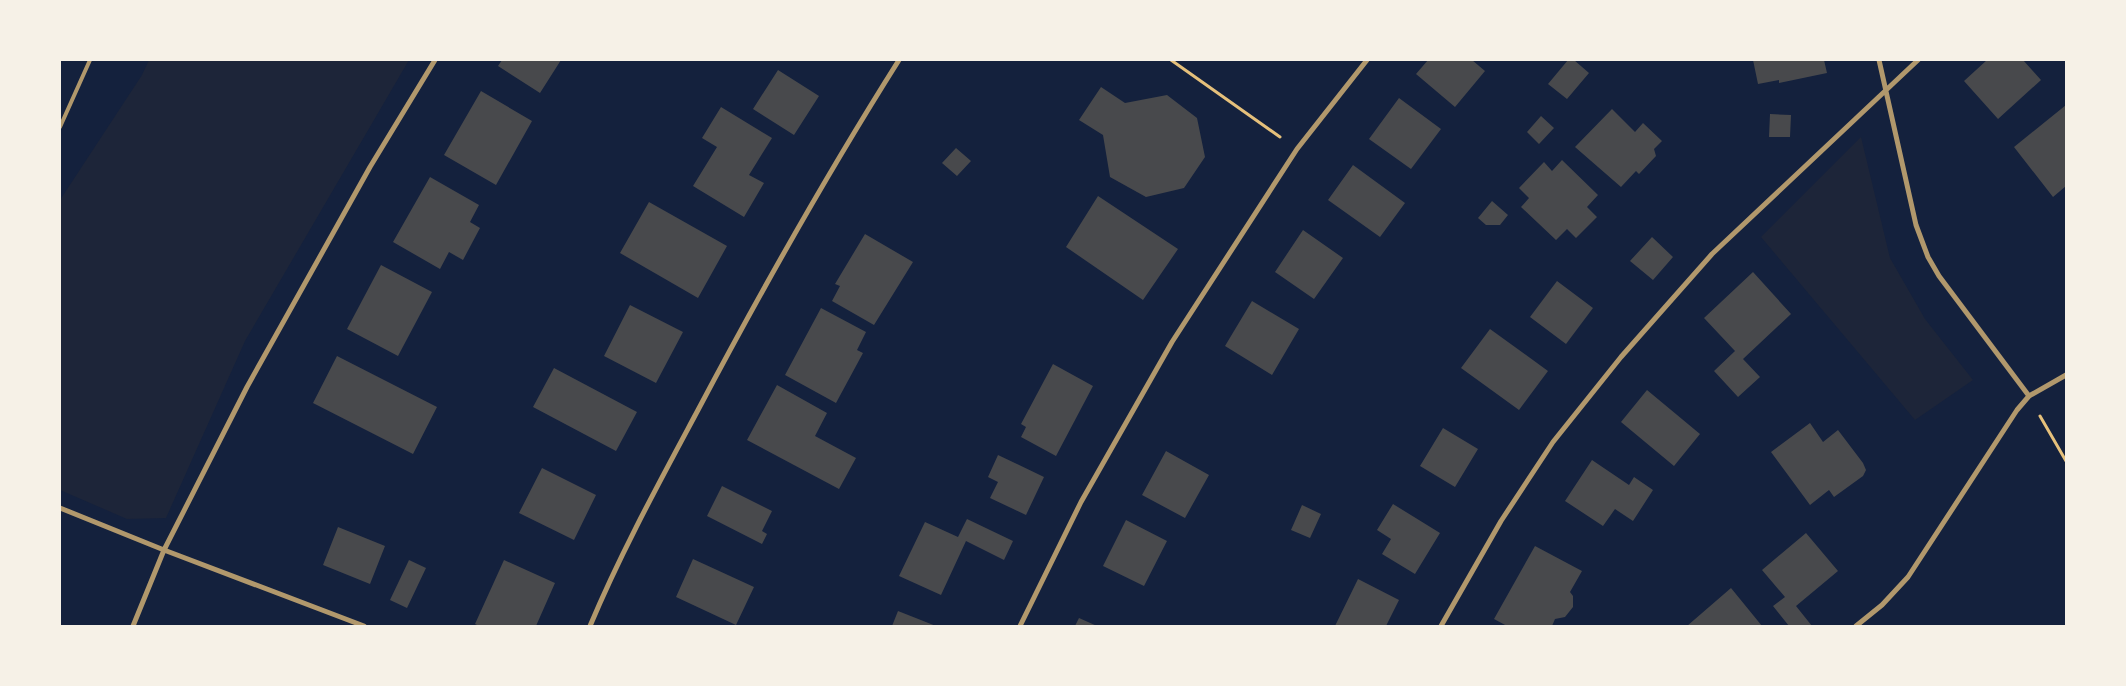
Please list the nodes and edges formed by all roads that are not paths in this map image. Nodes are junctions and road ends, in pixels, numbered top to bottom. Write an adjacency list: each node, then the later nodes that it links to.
1 (90, 60): 8 (lane)
2 (435, 60): 12 (street)
3 (899, 60): 15 (street)
4 (1367, 60): 16 (street)
5 (1879, 60): 7 (street)
6 (1918, 60): 7 (street)
7 (1884, 91): 10 (street); 17 (street)
8 (60, 127)
9 (2066, 375): 10 (street)
10 (2029, 396): 18 (street)
11 (60, 508): 12 (street)
12 (164, 550): 13 (street); 14 (street)
13 (132, 626)
14 (364, 626)
15 (590, 626)
16 (1020, 626)
17 (1441, 626)
18 (1856, 626)

